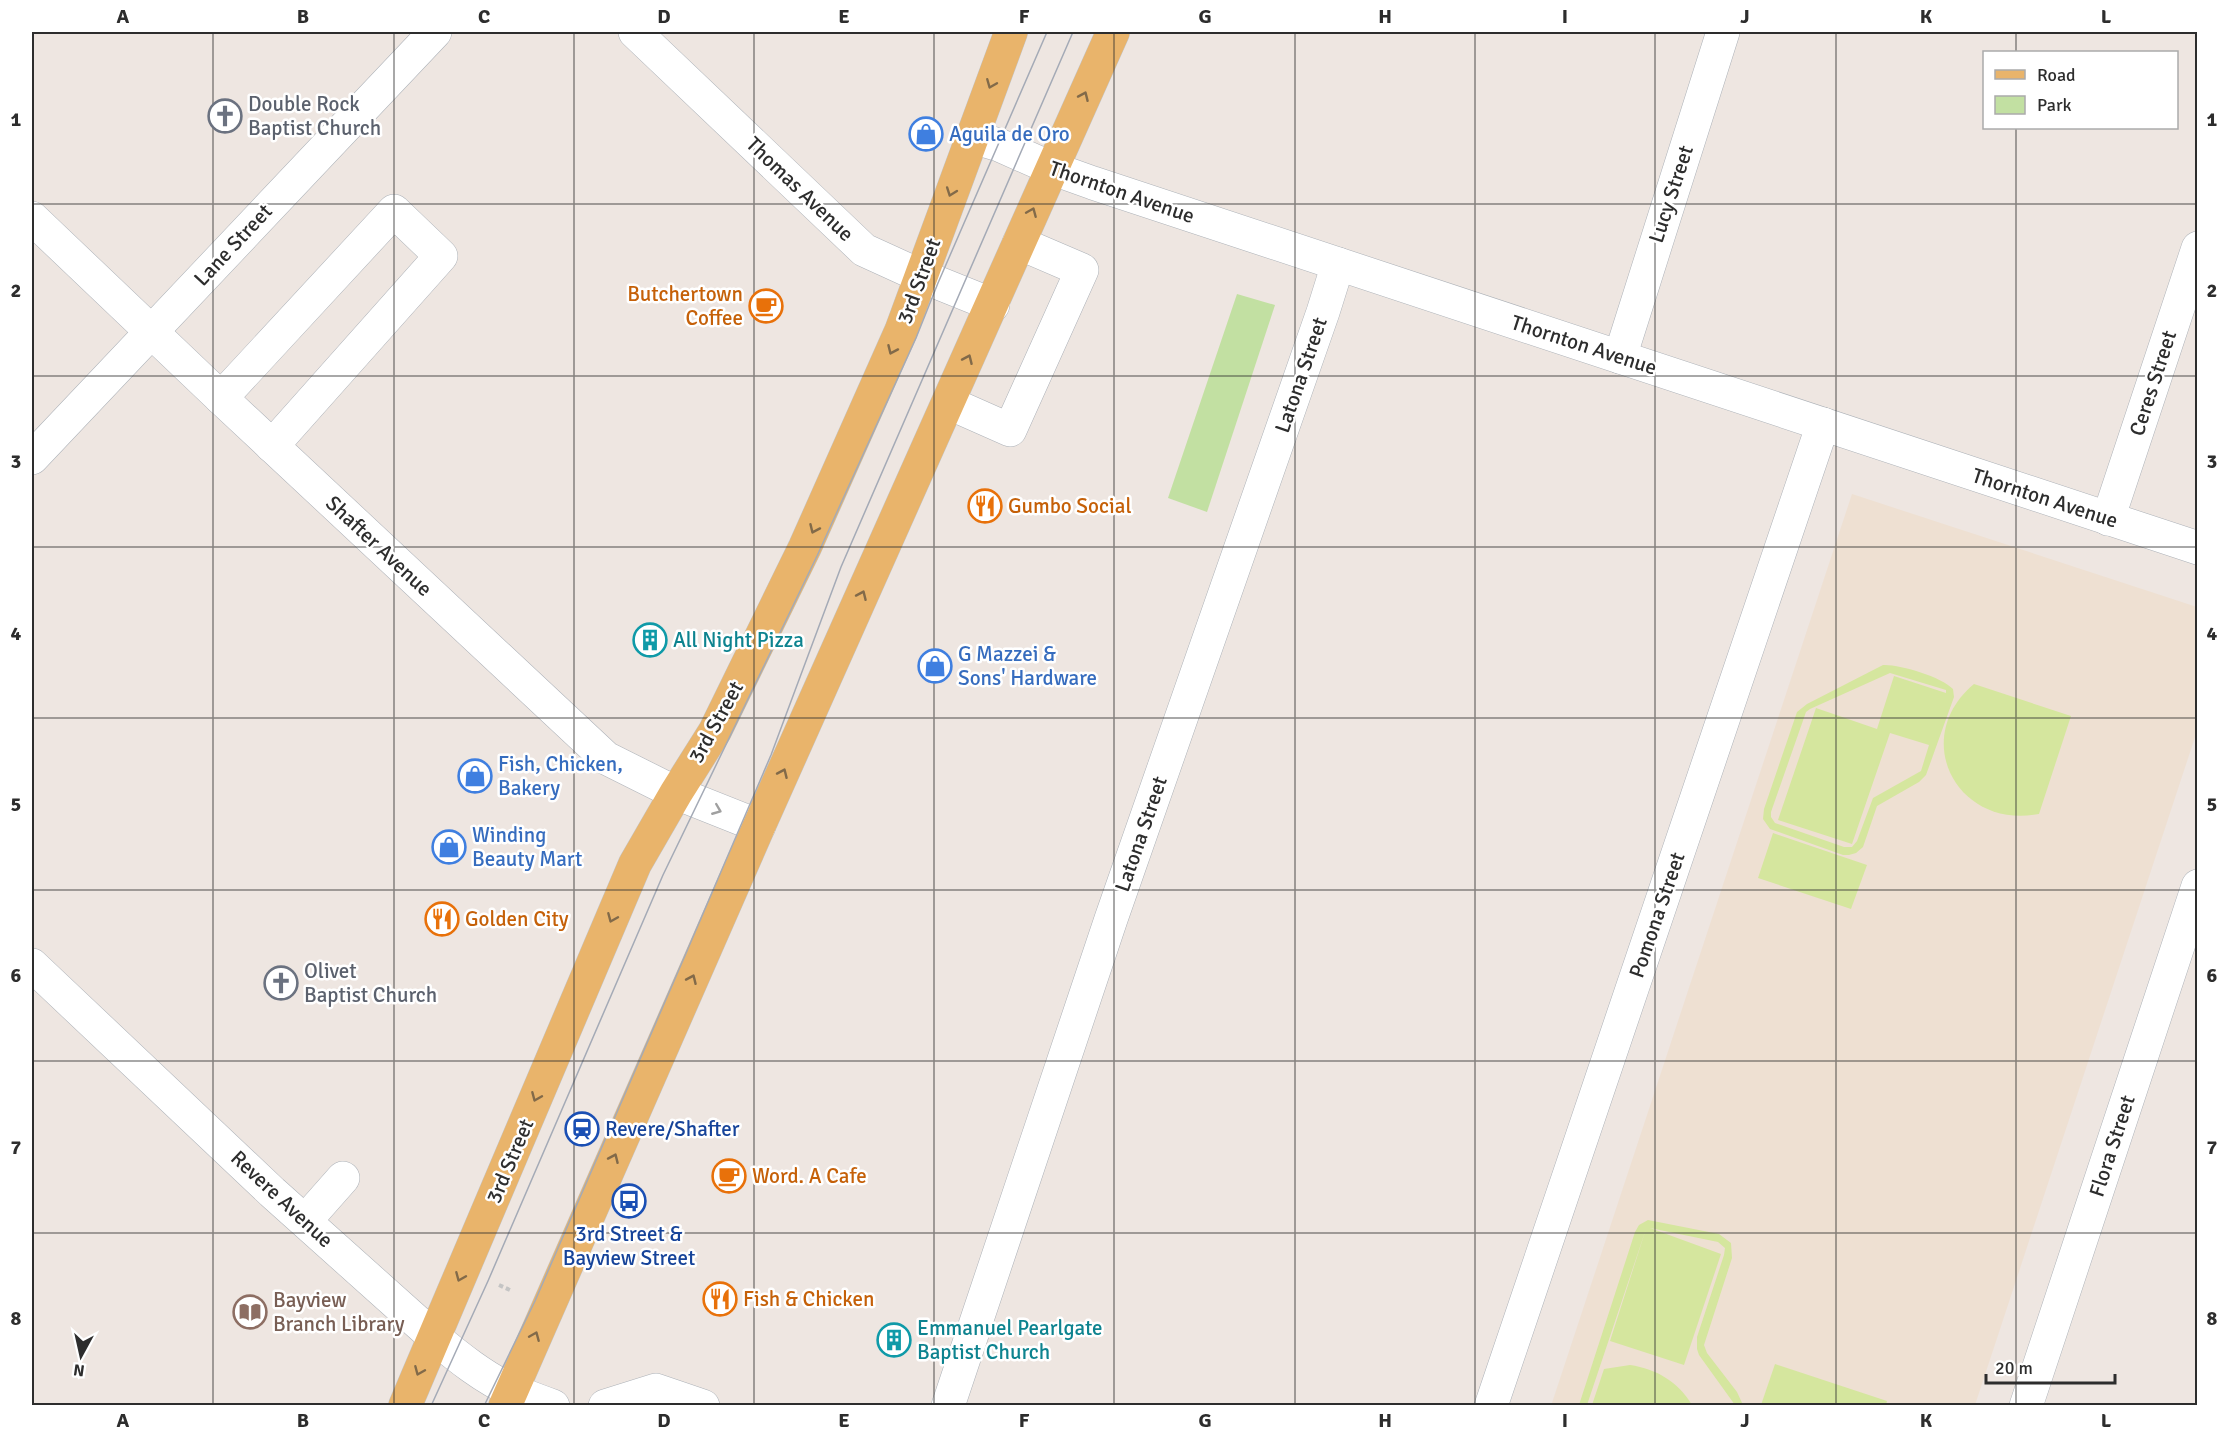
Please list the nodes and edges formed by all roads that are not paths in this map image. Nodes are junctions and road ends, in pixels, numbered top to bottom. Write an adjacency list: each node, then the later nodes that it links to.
1 (435, 32): 14 (street, Lane Street)
2 (635, 32): 12 (street, Thomas Avenue)
3 (1011, 32): 6 (main road, 3rd Street, one-way to 6)
4 (1113, 32): 7 (main road, one-way to 4)
5 (1723, 32): 15 (street, Lucy Street)
6 (972, 137): 7 (street, Thornton Avenue); 12 (main road, 3rd Street, one-way to 12)
7 (1050, 168): 9 (main road, one-way to 7); 11 (street, Thornton Avenue)
8 (32, 218): 14 (street, Shafter Avenue)
9 (1019, 243): 13 (main road); 17 (street)
10 (2198, 248): 21 (street, Ceres Street)
11 (1338, 264): 15 (street, Thornton Avenue); 35 (street, Latona Street)
12 (921, 276): 13 (street, Thomas Avenue); 23 (main road, 3rd Street, one-way to 23)
13 (993, 305): 17 (main road, one-way to 13)
14 (151, 332): 16 (street, Shafter Avenue); 20 (street, Lane Street)
15 (1620, 357): 18 (street, Thornton Avenue)
16 (221, 398): 19 (street, Shafter Avenue); 19 (street)
17 (949, 403): 24 (main road, one-way to 17)
18 (1823, 424): 21 (street, Thornton Avenue); 36 (street, Pomona Street)
19 (272, 446): 23 (street, Shafter Avenue)
20 (32, 458)
21 (2108, 519): 22 (street, Thornton Avenue)
22 (2198, 548)
23 (676, 793): 24 (street, Shafter Avenue, one-way to 24); 29 (main road, 3rd Street, one-way to 29)
24 (759, 826): 30 (main road, one-way to 24)
25 (2198, 886): 37 (street, Flora Street)
26 (32, 964): 28 (street, Revere Avenue)
27 (343, 1178): 28 (street)
28 (305, 1221): 29 (street, Revere Avenue)
29 (434, 1337): 30 (street, Revere Avenue); 31 (main road, 3rd Street, one-way to 31)
30 (508, 1398): 32 (street, Revere Avenue)
31 (405, 1406)
32 (553, 1406)
33 (605, 1406): 34 (street)
34 (703, 1406)
35 (948, 1406)
36 (1491, 1406)
37 (2026, 1406)

